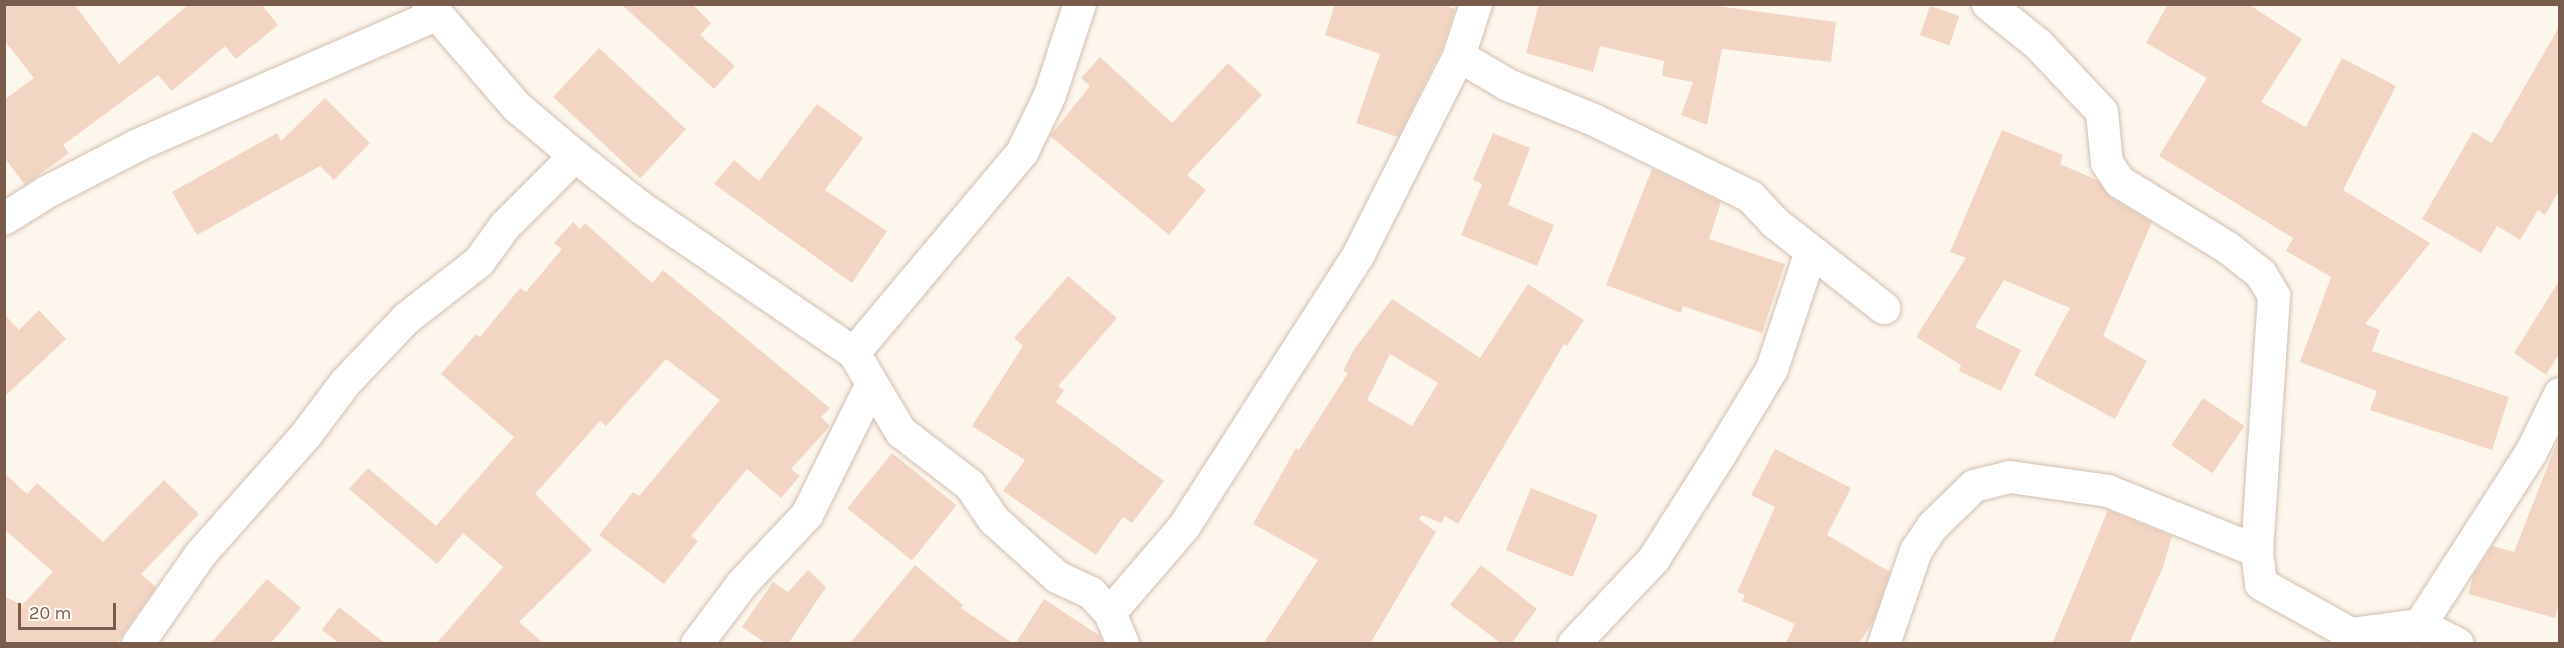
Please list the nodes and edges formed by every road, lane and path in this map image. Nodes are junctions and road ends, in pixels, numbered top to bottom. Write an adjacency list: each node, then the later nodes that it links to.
1 (1080, 4): 10 (street)
2 (1476, 4): 5 (street)
3 (1988, 4): 13 (street)
4 (431, 10): 6 (street); 7 (street)
5 (1459, 56): 8 (street); 14 (street)
6 (575, 156): 10 (street); 16 (street)
7 (4, 219)
8 (1811, 252): 9 (street); 19 (street)
9 (1884, 308)
10 (854, 353): 11 (street)
11 (872, 384): 14 (street); 17 (street)
12 (2559, 394): 15 (street)
13 (2256, 551): 15 (street); 20 (street)
14 (1110, 613): 18 (street)
15 (2420, 625): 21 (street)
16 (138, 644)
17 (697, 644)
18 (1123, 644)
19 (1574, 644)
20 (1884, 644)
21 (2458, 644)

